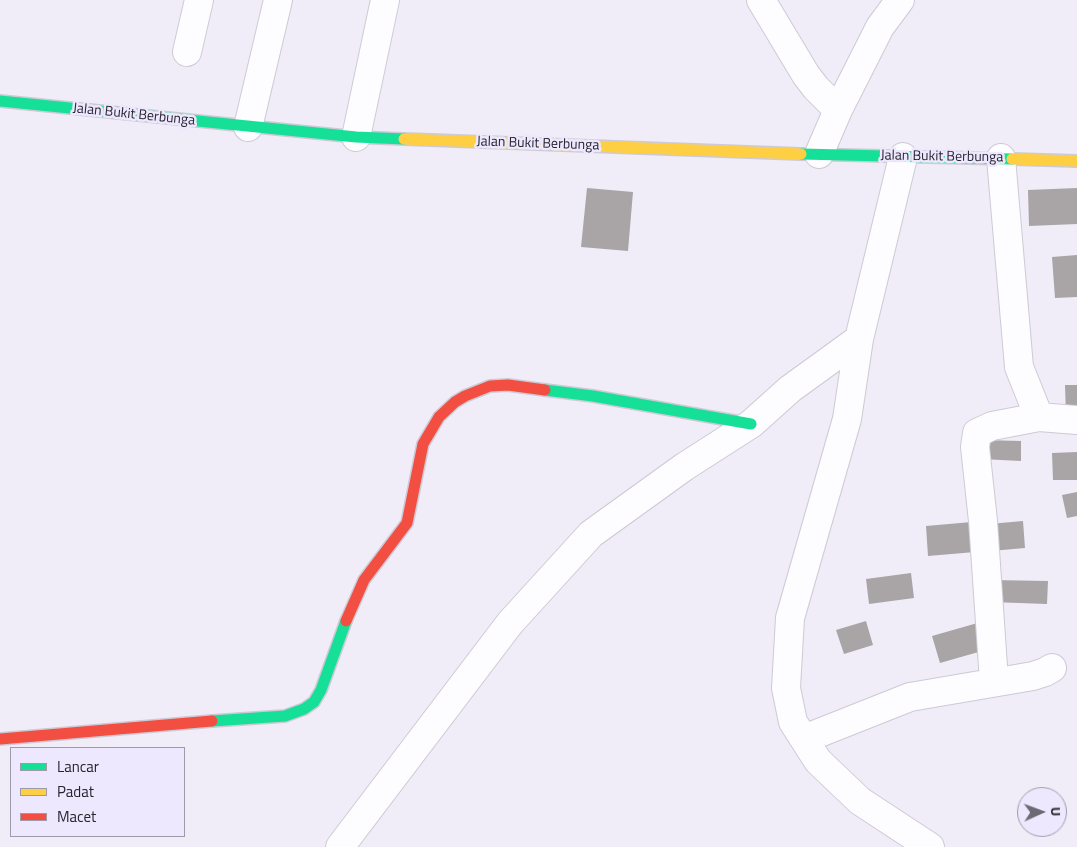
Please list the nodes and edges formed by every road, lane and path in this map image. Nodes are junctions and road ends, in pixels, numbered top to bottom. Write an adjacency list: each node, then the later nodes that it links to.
1 (199, 0): 6 (street)
2 (278, 0): 9 (street)
3 (385, 0): 10 (street)
4 (761, 0): 8 (street)
5 (900, 0): 8 (street)
6 (187, 52)
7 (0, 101): 9 (main road, Jalan Bukit Berbunga)
8 (838, 110): 11 (street)
9 (248, 127): 10 (main road, Jalan Bukit Berbunga)
10 (356, 137): 11 (main road, Jalan Bukit Berbunga)
11 (820, 154): 12 (main road, Jalan Bukit Berbunga)
12 (903, 157): 13 (main road, Jalan Bukit Berbunga); 15 (street)
13 (1001, 158): 14 (main road, Jalan Bukit Berbunga); 16 (street)
14 (1077, 161)
15 (859, 339): 18 (street); 21 (street)
16 (1039, 417): 17 (street); 20 (street)
17 (1077, 420)
18 (750, 424): 22 (main road); 23 (street)
19 (1052, 668): 20 (street)
20 (994, 682): 21 (street)
21 (804, 738): 24 (street)
22 (0, 739)
23 (340, 847)
24 (930, 847)

